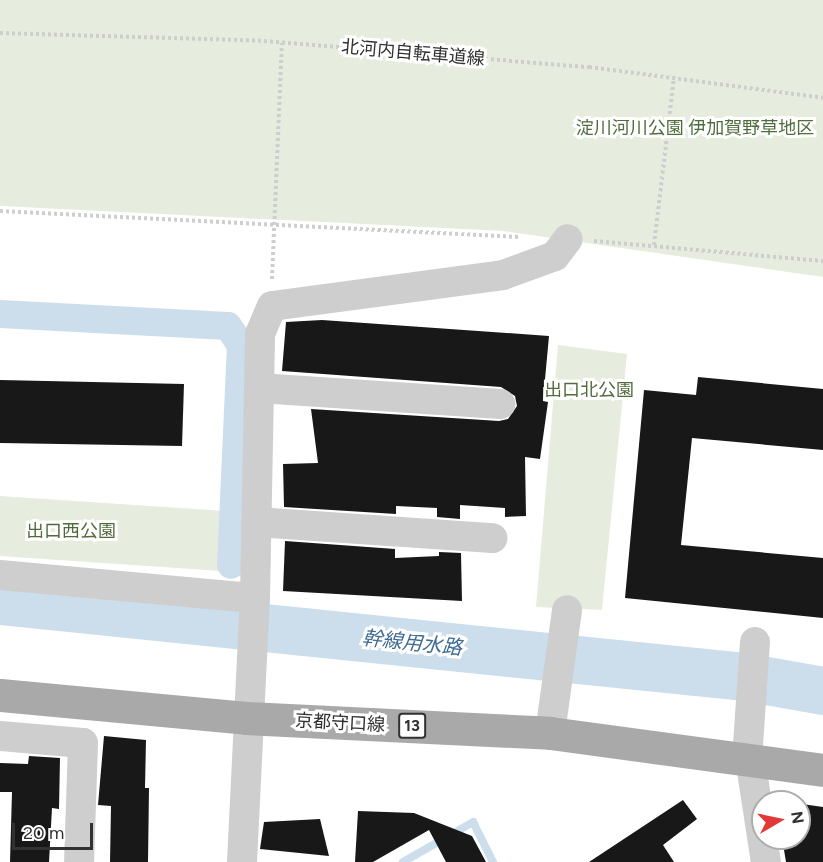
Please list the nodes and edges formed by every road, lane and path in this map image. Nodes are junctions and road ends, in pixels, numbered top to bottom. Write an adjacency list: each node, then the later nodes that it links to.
1 (0, 33): 2 (path, 北河内自転車道線)
2 (282, 43): 3 (path, 北河内自転車道線); 6 (path)
3 (674, 77): 4 (path, 北河内自転車道線); 8 (path)
4 (823, 98)
5 (0, 211): 6 (path)
6 (273, 225): 7 (path); 10 (path)
7 (568, 239): 8 (path); 10 (street)
8 (654, 245): 9 (path)
9 (823, 261)
10 (272, 306): 11 (street)
11 (259, 388): 12 (street); 13 (street)
12 (500, 404)
13 (256, 522): 14 (street); 16 (street)
14 (492, 538)
15 (0, 575): 16 (street)
16 (255, 598): 20 (street)
17 (567, 610): 21 (street)
18 (755, 642): 23 (street)
19 (0, 695): 20 (main road, 京都守口線 / 13)
20 (248, 703): 21 (main road, 京都守口線 / 13); 26 (street)
21 (551, 724): 23 (main road, 京都守口線 / 13)
22 (0, 736): 25 (street)
23 (749, 752): 24 (main road, 京都守口線 / 13); 27 (street)
24 (823, 770)
25 (79, 862)
26 (242, 862)
27 (766, 862)

